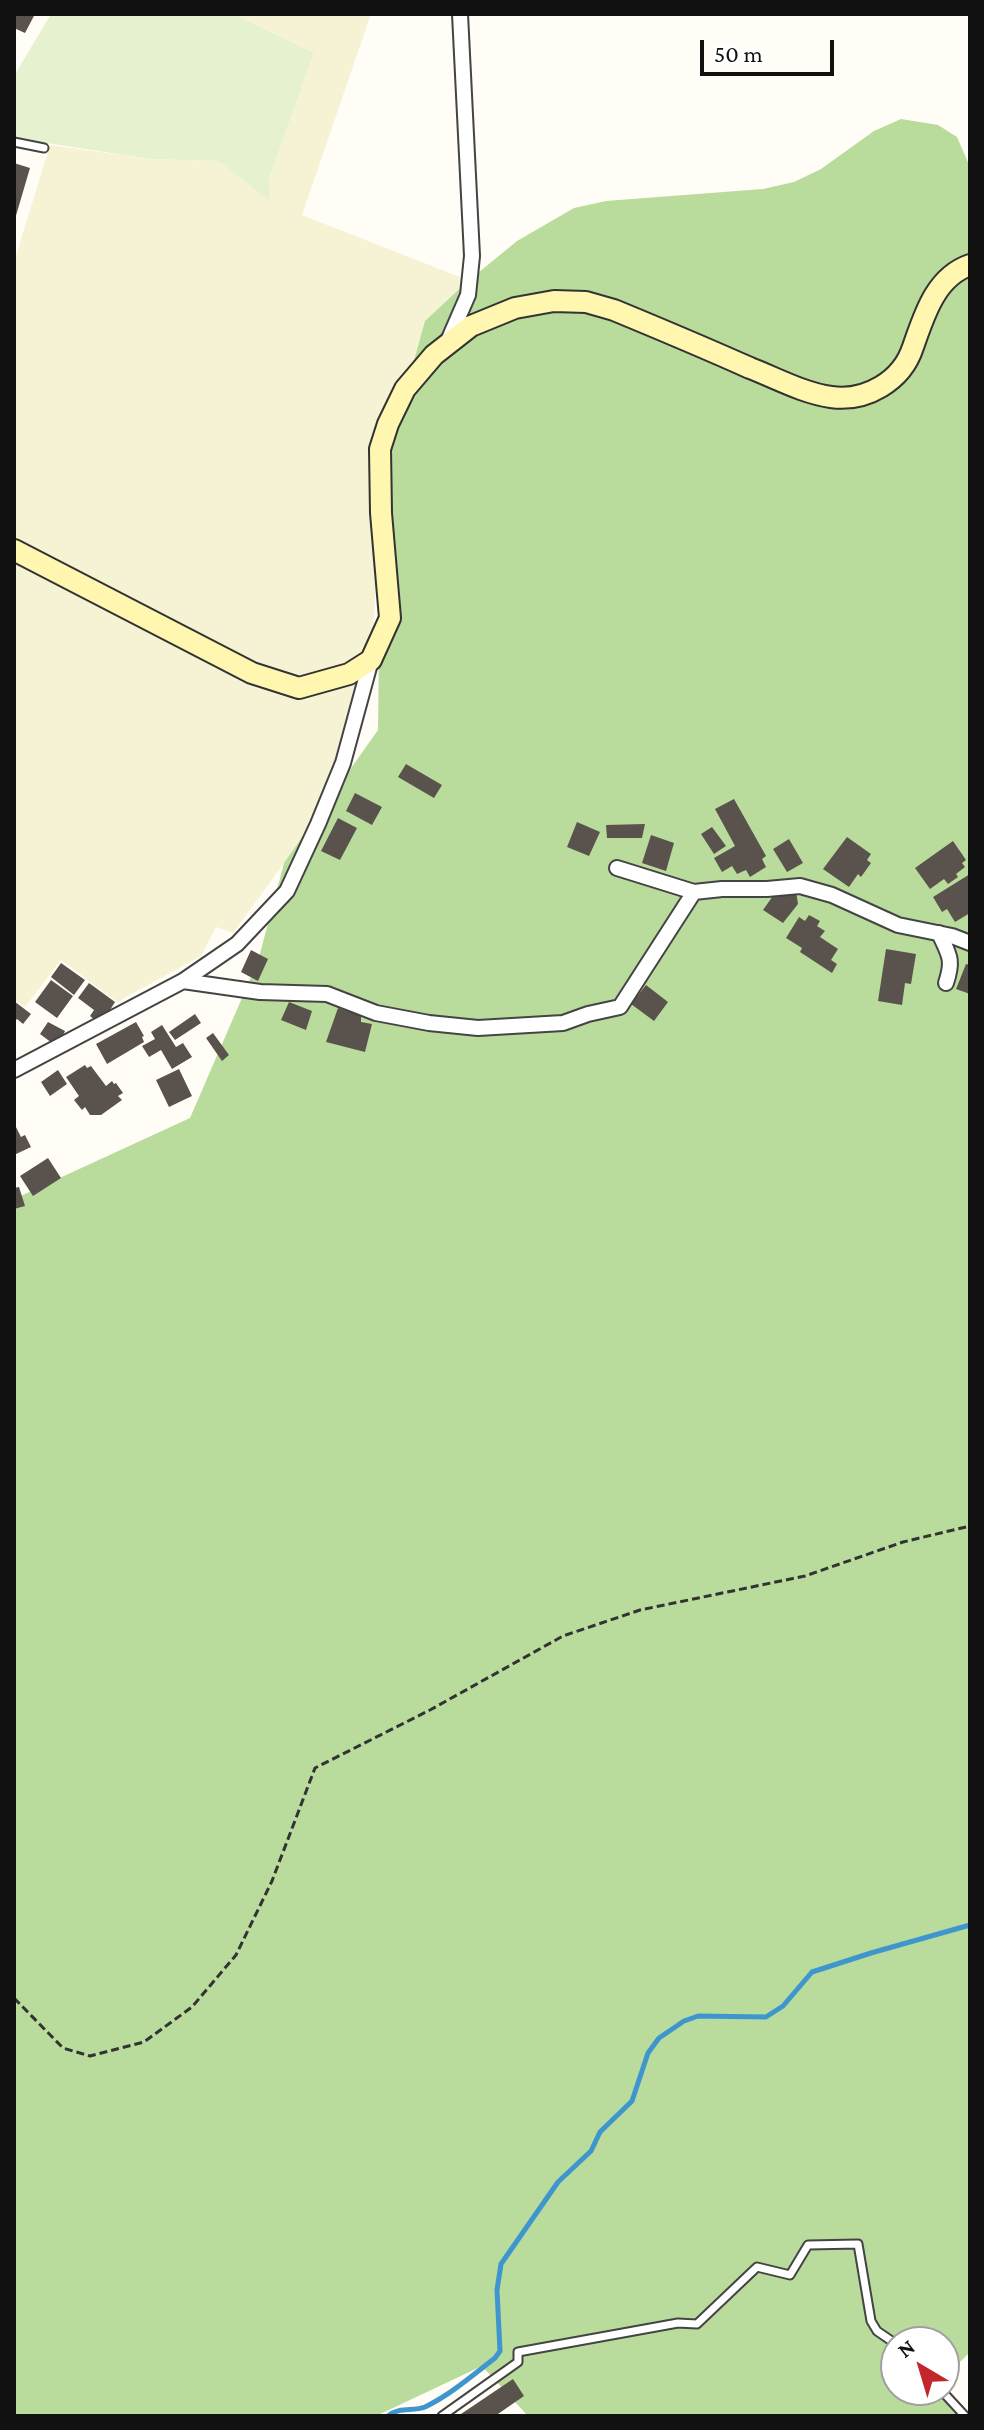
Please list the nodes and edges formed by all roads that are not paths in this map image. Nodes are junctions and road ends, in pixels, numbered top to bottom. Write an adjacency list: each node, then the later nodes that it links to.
1 (460, 14): 5 (street)
2 (14, 142): 3 (lane)
3 (44, 148)
4 (970, 265): 5 (street)
5 (446, 345): 7 (street)
6 (14, 550): 7 (street)
7 (371, 660): 12 (street)
8 (617, 868): 9 (street)
9 (694, 892): 10 (street); 12 (street)
10 (939, 933): 11 (street); 13 (street)
11 (970, 943)
12 (183, 981): 14 (street)
13 (946, 983)
14 (14, 1070)
15 (880, 2333): 16 (lane)
16 (442, 2416)

